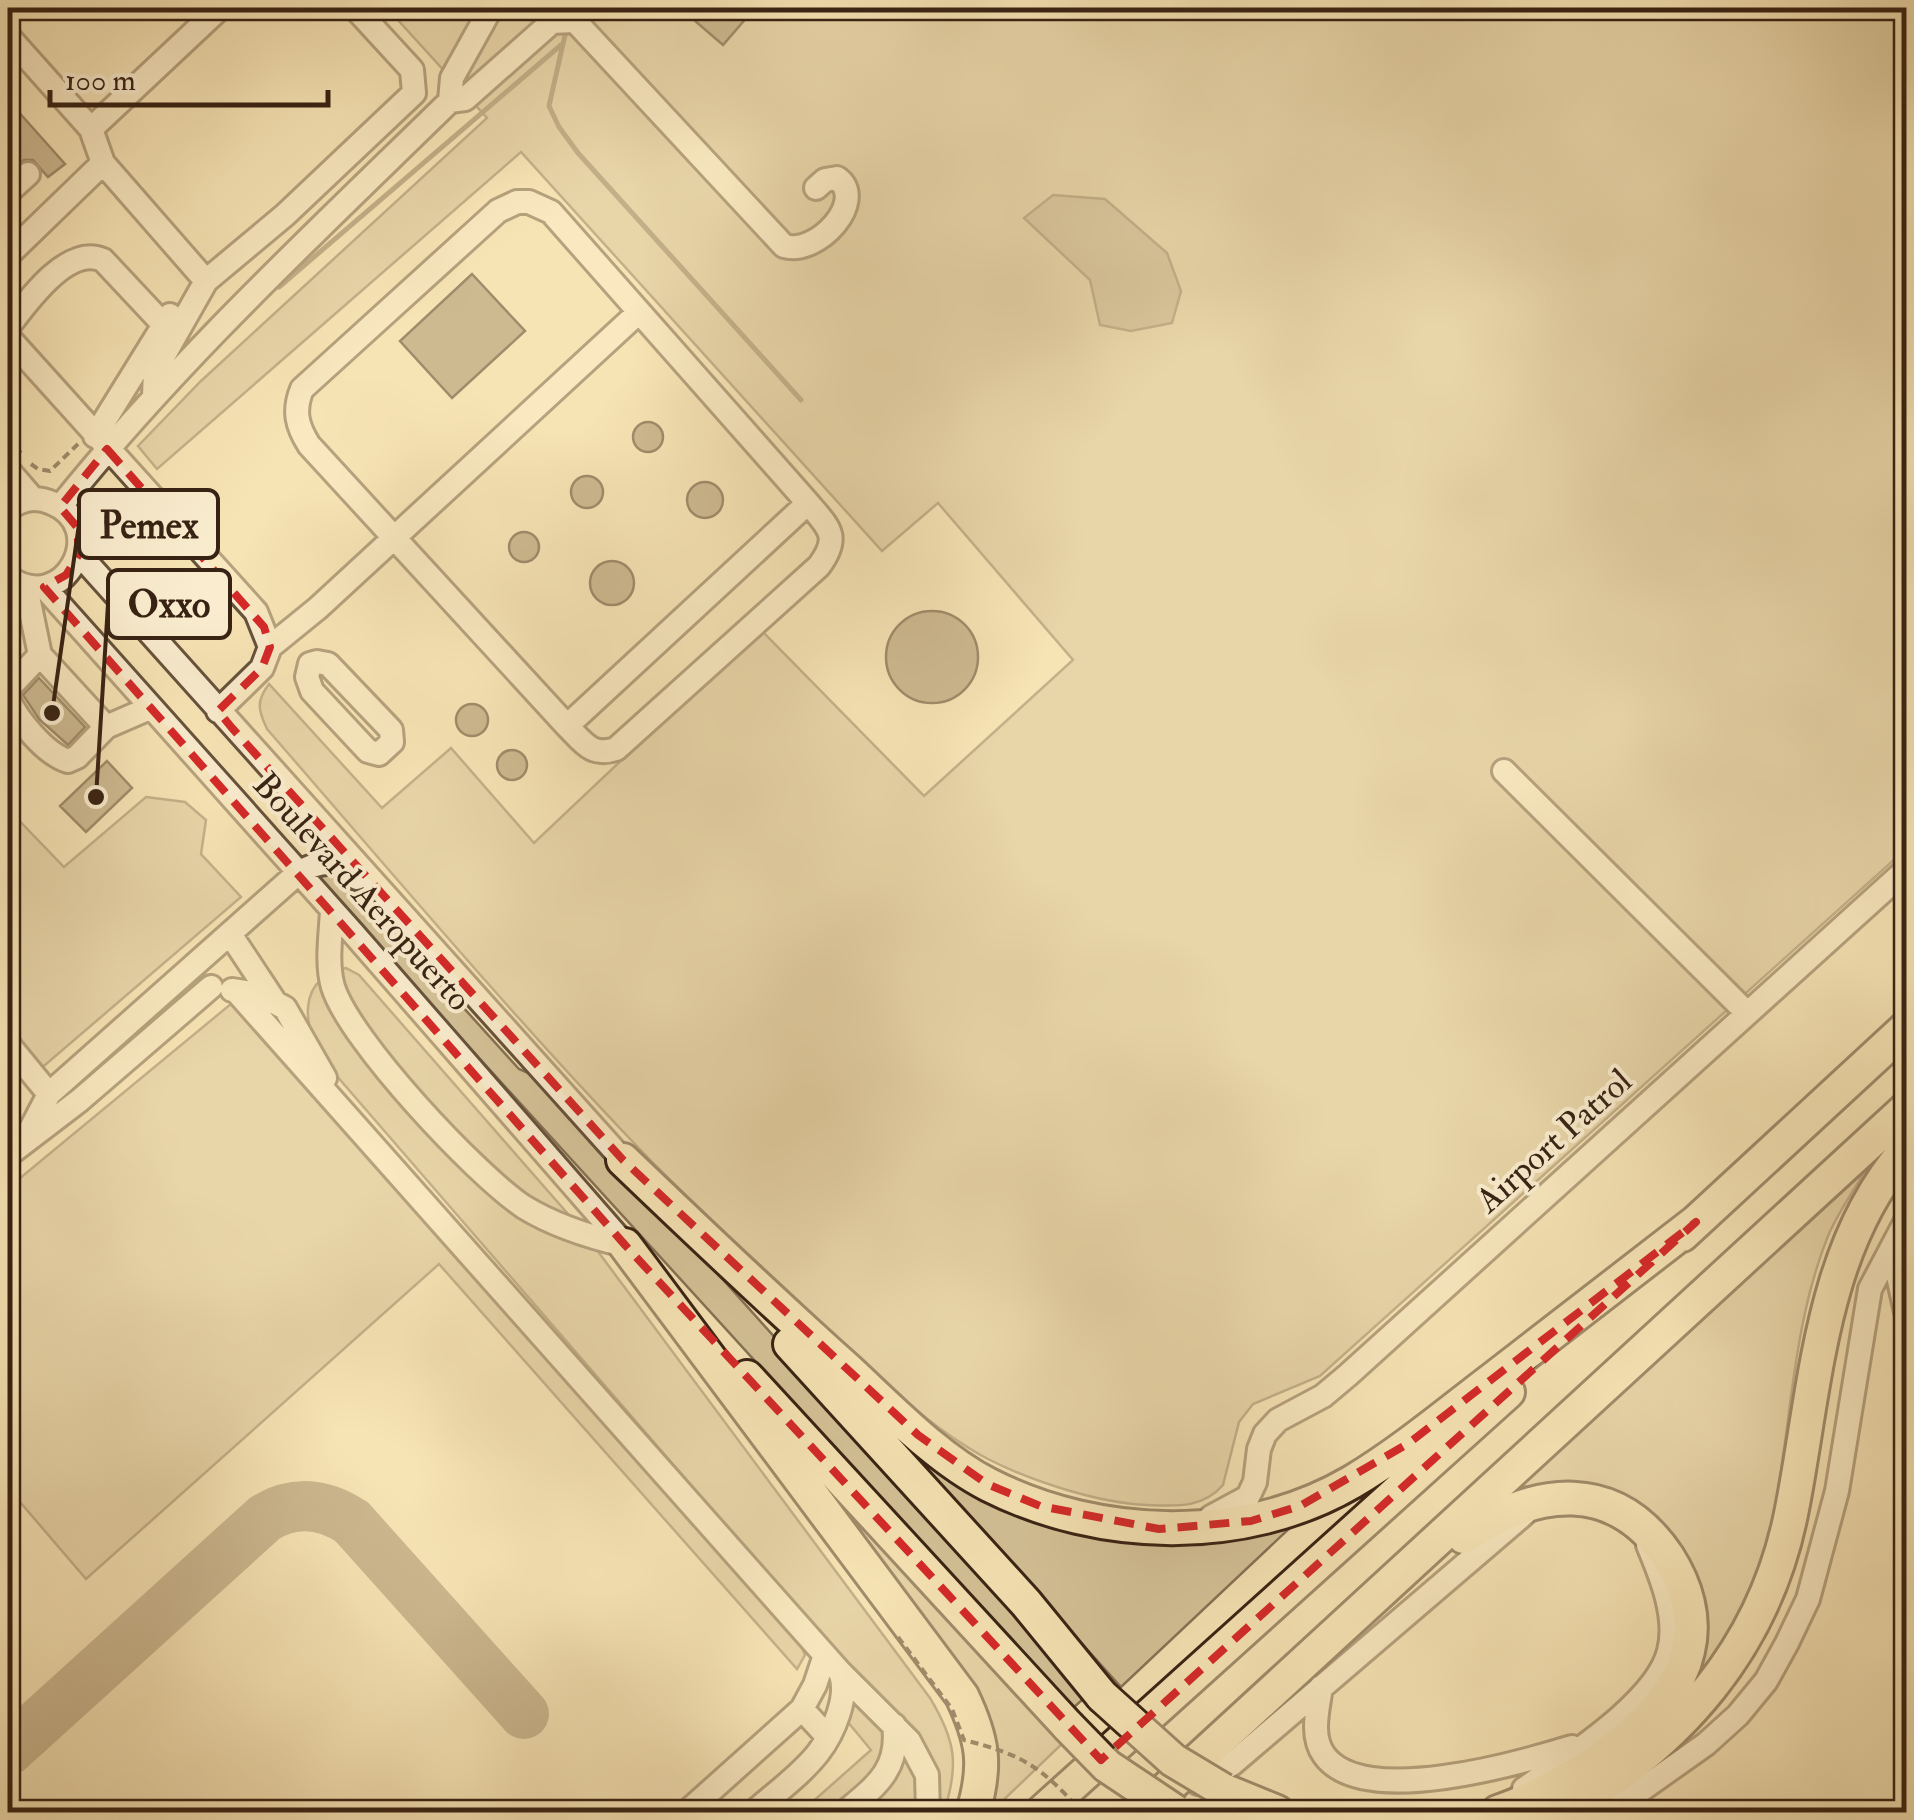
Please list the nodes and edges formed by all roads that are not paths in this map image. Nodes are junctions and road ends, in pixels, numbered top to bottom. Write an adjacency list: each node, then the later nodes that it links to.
1 (220, 8): 6 (street)
2 (355, 8): 12 (street)
3 (491, 8): 5 (street)
4 (8, 36): 6 (street)
5 (450, 101): 9 (street); 17 (street)
6 (91, 129): 7 (street)
7 (103, 163): 11 (street); 12 (street)
8 (28, 174): 10 (street)
9 (816, 188)
10 (8, 192)
11 (8, 255)
12 (203, 286): 14 (street); 17 (street)
13 (639, 312): 21 (street); 23 (street); 23 (street)
14 (163, 324): 15 (street); 18 (street)
15 (8, 326)
16 (8, 337): 18 (street)
17 (154, 396): 18 (street)
18 (96, 440): 22 (street); 26 (street)
19 (8, 470): 20 (street)
20 (17, 503): 22 (street)
21 (808, 503): 33 (street); 33 (street)
22 (60, 506): 24 (street)
23 (394, 538): 26 (street); 33 (street)
24 (78, 554): 25 (street); 32 (street, Boulevard Aeropuerto)
25 (19, 582): 27 (street); 31 (street, Boulevard Aeropuerto)
26 (279, 640): 28 (street); 32 (street)
27 (40, 655): 29 (street); 34 (street)
28 (310, 664)
29 (8, 689)
30 (8, 699): 34 (street)
31 (150, 708): 34 (street); 37 (street, Boulevard Aeropuerto)
32 (218, 711): 47 (street, Boulevard Aeropuerto)
33 (567, 726)
34 (106, 727)
35 (1504, 771): 44 (street)
36 (1906, 870): 44 (street, Airport Patrol)
37 (298, 874): 38 (street, Boulevard Aeropuerto); 39 (street); 47 (street)
38 (332, 910): 56 (street, Boulevard Aeropuerto); 56 (street)
39 (230, 934): 40 (street); 43 (street)
40 (178, 978): 41 (street); 48 (street)
41 (211, 988): 42 (street); 51 (street)
42 (236, 991): 43 (street); 49 (street)
43 (273, 999): 49 (street)
44 (1748, 1013): 61 (street, Airport Patrol)
45 (1906, 1028): 55 (highway)
46 (8, 1044): 48 (street)
47 (544, 1074): 53 (street, Boulevard Aeropuerto)
48 (49, 1094): 51 (street)
49 (336, 1104): 63 (street)
50 (1906, 1109): 62 (highway)
51 (16, 1148)
52 (1906, 1150): 80 (highway)
53 (623, 1160): 61 (highway); 78 (highway, bridge)
54 (1906, 1221): 57 (street)
55 (1696, 1222): 61 (highway); 75 (highway)
56 (625, 1245): 74 (highway); 77 (highway, bridge)
57 (1892, 1249): 58 (street); 81 (street)
58 (1906, 1312)
59 (1538, 1502): 60 (highway); 62 (highway); 64 (street)
60 (1636, 1519): 68 (street); 79 (highway)
61 (1159, 1529)
62 (1382, 1594): 76 (highway)
63 (832, 1664): 65 (street); 66 (street); 67 (street)
64 (1321, 1687): 68 (street); 76 (street)
65 (802, 1709): 67 (street); 69 (street)
66 (894, 1724): 71 (street); 73 (street)
67 (827, 1736): 70 (street)
68 (1590, 1742): 79 (street)
69 (687, 1812)
70 (754, 1812)
71 (845, 1812): 72 (street)
72 (876, 1812)
73 (928, 1812)
74 (973, 1812)
75 (1042, 1812)
76 (1144, 1812)
77 (1176, 1812)
78 (1277, 1812)
79 (1494, 1812)
80 (1559, 1812)
81 (1612, 1812)

